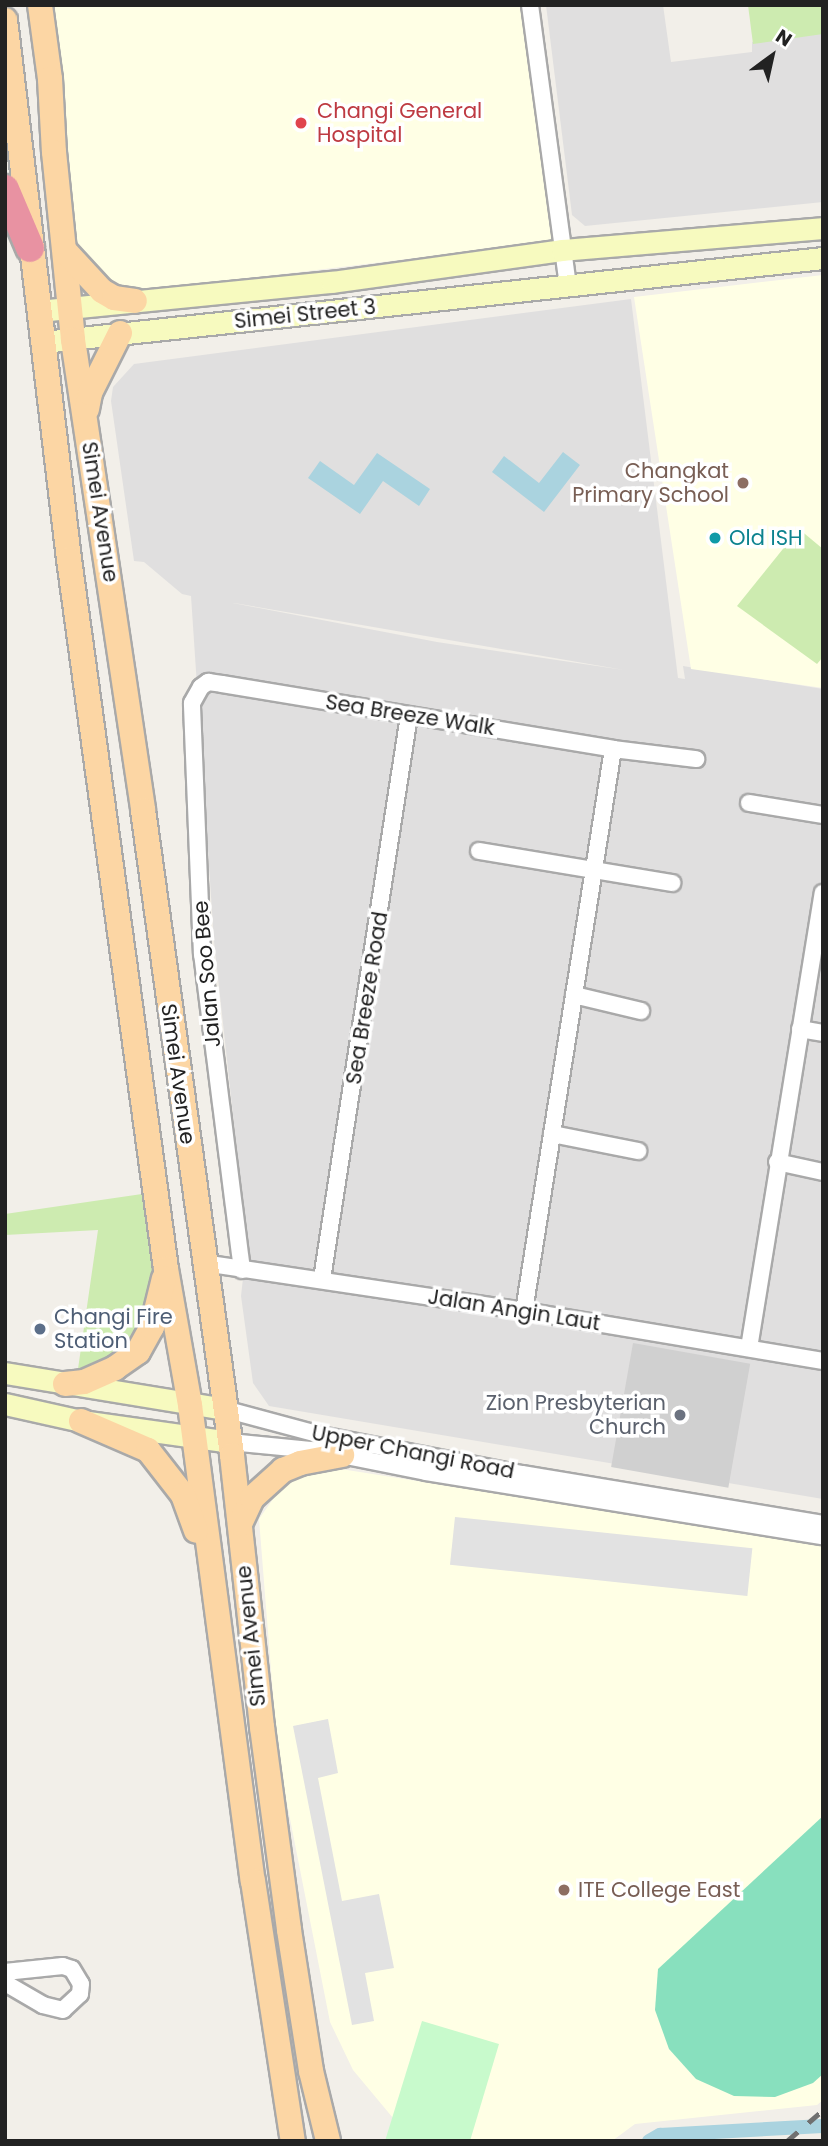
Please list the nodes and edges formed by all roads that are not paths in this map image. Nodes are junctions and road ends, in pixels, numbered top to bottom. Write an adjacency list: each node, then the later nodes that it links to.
1 (40, 5): 8 (main road, Simei Avenue)
2 (530, 5): 7 (street)
3 (5, 20): 6 (main road, Simei Avenue)
4 (5, 189): 6 (highway)
5 (823, 228): 7 (main road, Simei Street 3)
6 (30, 248): 15 (main road, Simei Avenue)
7 (562, 250): 10 (main road, Simei Street 3); 11 (street)
8 (65, 251): 13 (main road); 14 (main road, Simei Avenue)
9 (823, 258): 11 (main road, Simei Street 3)
10 (480, 264): 12 (main road); 13 (main road, Simei Street 3)
11 (568, 287): 12 (main road, Simei Street 3)
12 (502, 293): 16 (main road, Simei Street 3)
13 (135, 301): 14 (main road, Simei Street 3)
14 (70, 307): 15 (main road, Simei Street 3); 17 (main road, Simei Avenue)
15 (39, 311): 18 (main road, Simei Avenue)
16 (120, 333): 17 (main road, Simei Street 3); 19 (main road)
17 (73, 340): 18 (main road, Simei Street 3); 19 (main road, Simei Avenue)
18 (43, 342): 39 (main road, Simei Avenue)
19 (85, 417): 38 (main road, Simei Avenue)
20 (208, 682): 21 (street, Sea Breeze Walk); 40 (street, Jalan Soo Bee)
21 (409, 716): 22 (street, Sea Breeze Walk); 41 (street, Sea Breeze Road)
22 (613, 749): 23 (street, Sea Breeze Walk); 27 (street)
23 (696, 759)
24 (749, 803): 25 (street)
25 (823, 815)
26 (478, 851): 27 (street)
27 (593, 870): 28 (street); 30 (street)
28 (672, 883)
29 (822, 898): 32 (street)
30 (574, 995): 31 (street); 34 (street)
31 (641, 1012)
32 (800, 1029): 33 (street); 36 (street)
33 (823, 1033)
34 (552, 1134): 35 (street); 42 (street)
35 (638, 1151)
36 (777, 1162): 37 (street); 43 (street)
37 (823, 1172)
38 (204, 1263): 40 (street, Jalan Angin Laut); 49 (main road, Simei Avenue)
39 (166, 1269): 46 (main road); 48 (main road, Simei Avenue)
40 (242, 1270): 41 (street, Jalan Angin Laut)
41 (322, 1279): 42 (street, Jalan Angin Laut)
42 (524, 1311): 43 (street, Jalan Angin Laut)
43 (749, 1348): 44 (street, Jalan Angin Laut)
44 (823, 1361)
45 (5, 1373): 46 (main road, Upper Changi Road)
46 (65, 1384): 48 (main road, Upper Changi Road)
47 (5, 1404): 50 (main road, Upper Changi Road)
48 (190, 1405): 49 (main road, Upper Changi Road); 51 (main road, Simei Avenue)
49 (223, 1409): 52 (main road, Simei Avenue); 54 (street, Upper Changi Road)
50 (81, 1421): 51 (main road, Upper Changi Road); 57 (main road)
51 (193, 1439): 52 (main road, Upper Changi Road); 57 (main road, Simei Avenue)
52 (230, 1443): 53 (street, Upper Changi Road); 55 (main road, Simei Avenue)
53 (342, 1455): 55 (main road); 56 (street, Upper Changi Road)
54 (823, 1524)
55 (239, 1526): 60 (main road, Simei Avenue)
56 (823, 1536)
57 (214, 1578): 61 (main road, Simei Avenue)
58 (5, 1972): 59 (street)
59 (5, 1983)
60 (329, 2137)
61 (291, 2138)

